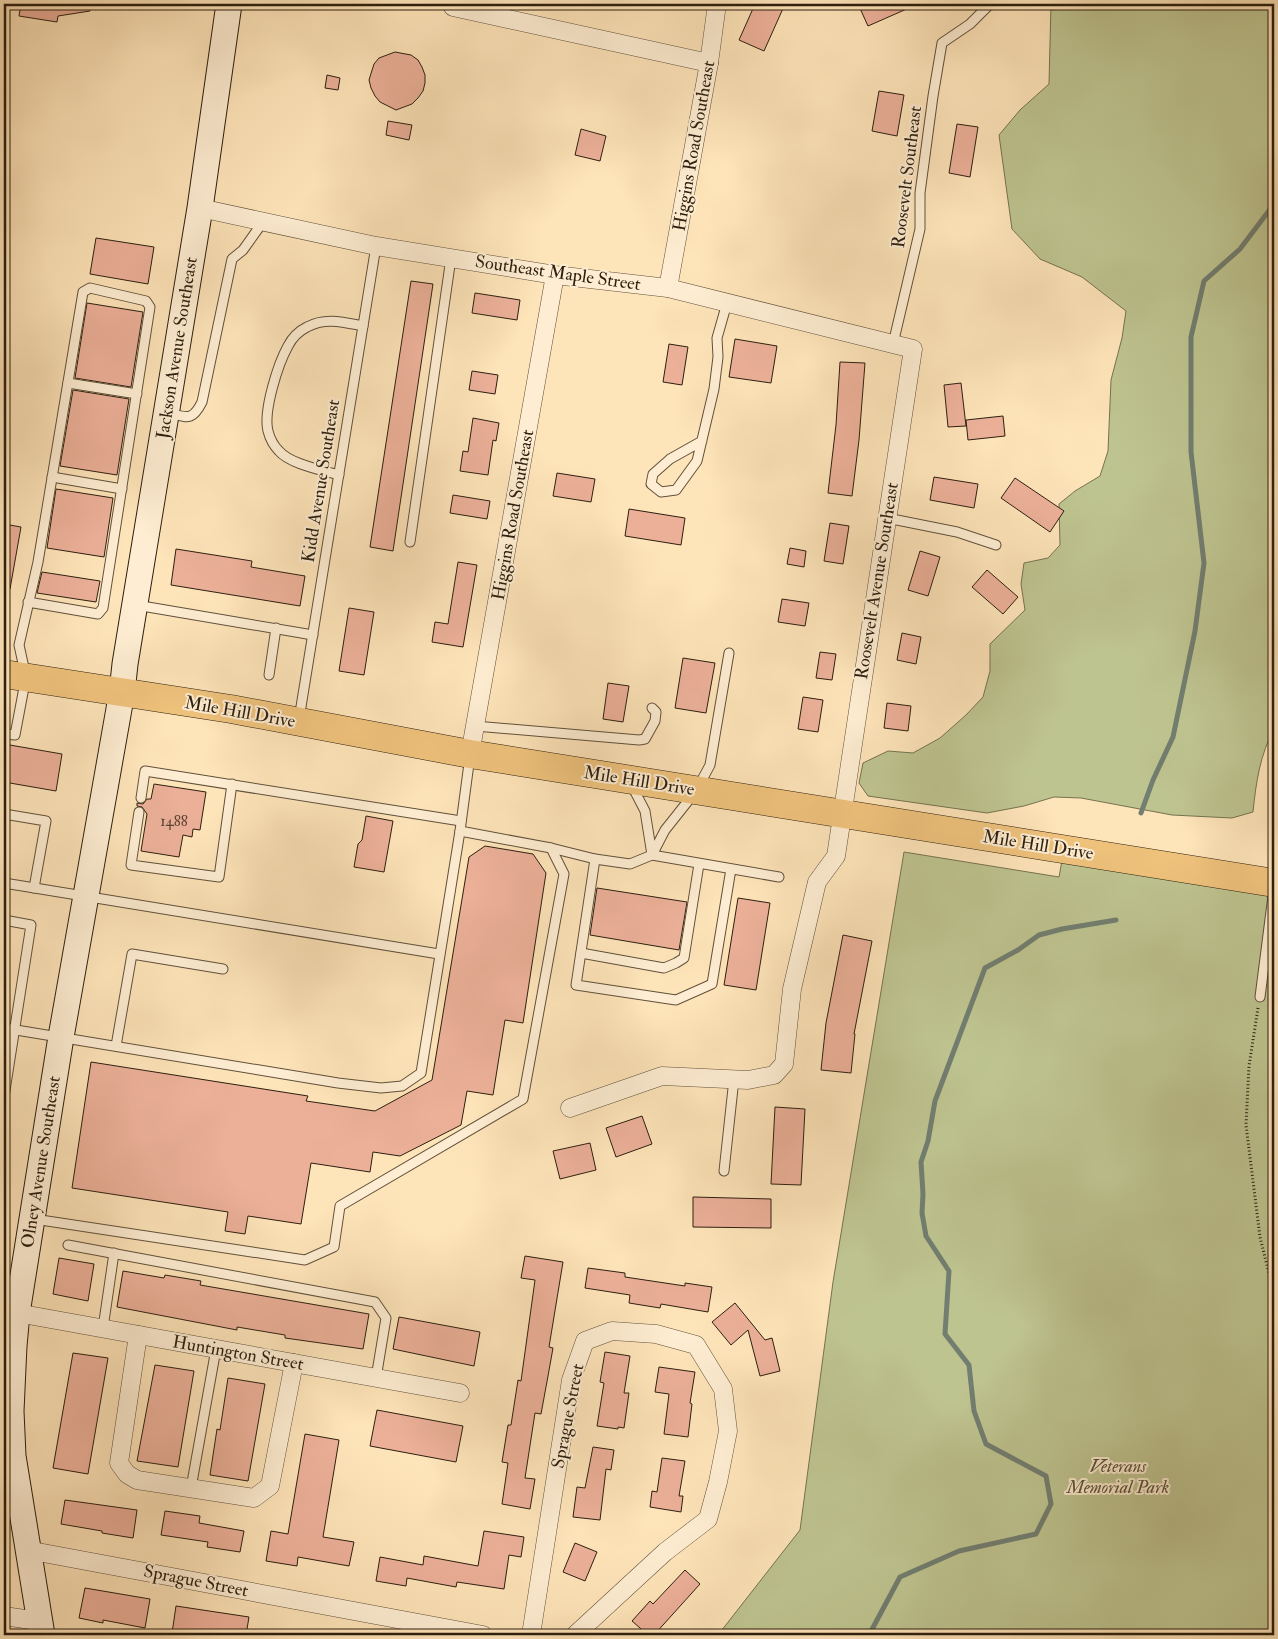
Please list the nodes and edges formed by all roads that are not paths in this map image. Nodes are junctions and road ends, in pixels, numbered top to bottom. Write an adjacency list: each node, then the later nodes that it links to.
1 (229, 4): 6 (main road, Jackson Avenue Southeast)
2 (717, 4): 5 (street, Higgins Road Southeast)
3 (990, 4): 14 (lane, Roosevelt Southeast)
4 (453, 7): 5 (street)
5 (709, 63): 11 (street, Higgins Road Southeast)
6 (200, 208): 7 (street, Southeast Maple Street); 18 (main road, Jackson Avenue Southeast)
7 (263, 222): 8 (street, Southeast Maple Street); 18 (lane)
8 (376, 246): 9 (street, Southeast Maple Street); 13 (lane, Kidd Avenue Southeast)
9 (451, 258): 10 (street, Southeast Maple Street); 24 (lane)
10 (555, 275): 11 (street, Southeast Maple Street); 36 (street, Higgins Road Southeast)
11 (668, 288): 12 (street, Southeast Maple Street)
12 (728, 303): 14 (street, Southeast Maple Street); 19 (lane)
13 (363, 326): 20 (lane, Kidd Avenue Southeast); 20 (lane)
14 (893, 344): 15 (street, Southeast Maple Street)
15 (913, 349): 23 (street, Roosevelt Avenue Southeast)
16 (68, 383): 17 (lane); 17 (lane); 21 (lane)
17 (137, 394): 22 (lane)
18 (167, 413): 27 (main road, Jackson Avenue Southeast)
19 (702, 441): 19 (lane)
20 (339, 475): 29 (lane, Kidd Avenue Southeast)
21 (52, 477): 22 (lane); 26 (lane)
22 (122, 489): 26 (lane)
23 (887, 518): 25 (lane); 44 (street, Roosevelt Avenue Southeast)
24 (410, 542)
25 (996, 545)
26 (28, 602): 32 (lane)
27 (135, 605): 28 (lane); 33 (main road, Jackson Avenue Southeast)
28 (276, 628): 29 (lane); 31 (lane)
29 (313, 635): 35 (lane, Kidd Avenue Southeast)
30 (729, 654): 41 (lane)
31 (269, 675)
32 (15, 676): 33 (main road, Mile Hill Drive); 37 (lane)
33 (122, 692): 35 (main road, Mile Hill Drive); 58 (main road, Olney Avenue Southeast)
34 (652, 708): 36 (lane)
35 (299, 722): 38 (main road, Mile Hill Drive)
36 (475, 726): 38 (street, Higgins Road Southeast)
37 (4, 734)
38 (470, 754): 39 (main road, Mile Hill Drive); 46 (lane)
39 (629, 780): 41 (main road, Mile Hill Drive); 49 (lane)
40 (232, 784): 42 (lane); 43 (lane); 46 (lane)
41 (696, 790): 44 (main road, Mile Hill Drive); 49 (lane)
42 (141, 798)
43 (139, 812)
44 (842, 813): 55 (main road, Mile Hill Drive); 70 (street, Roosevelt Avenue Southeast)
45 (4, 814): 56 (lane)
46 (461, 820): 47 (lane)
47 (460, 831): 48 (lane); 61 (lane)
48 (551, 848): 50 (lane); 74 (lane)
49 (652, 856): 50 (lane); 51 (lane)
50 (595, 859): 60 (lane)
51 (699, 864): 52 (lane); 60 (lane)
52 (731, 869): 53 (lane); 60 (lane)
53 (779, 877)
54 (4, 883): 56 (lane)
55 (1274, 883)
56 (34, 888): 58 (lane)
57 (1274, 888): 62 (lane)
58 (86, 897): 61 (lane); 68 (main road, Olney Avenue Southeast)
59 (4, 920): 67 (lane)
60 (581, 953)
61 (439, 954): 69 (lane)
62 (1264, 963): 63 (lane); 65 (lane)
63 (1274, 965)
64 (222, 969): 69 (lane)
65 (1260, 996)
66 (4, 1028): 67 (lane)
67 (14, 1030): 68 (lane); 71 (lane)
68 (61, 1037): 69 (lane); 74 (main road, Olney Avenue Southeast)
69 (116, 1046)
70 (734, 1079): 72 (street, Roosevelt Avenue Southeast); 73 (lane)
71 (4, 1097)
72 (570, 1108)
73 (724, 1171)
74 (32, 1219): 77 (main road, Olney Avenue Southeast)
75 (68, 1245): 76 (lane)
76 (114, 1253): 78 (lane); 82 (lane)
77 (17, 1313): 78 (street, Huntington Street); 85 (main road, Olney Avenue Southeast)
78 (103, 1328): 79 (street, Huntington Street)
79 (138, 1335): 80 (street, Huntington Street); 84 (street)
80 (216, 1349): 81 (street, Huntington Street); 84 (lane)
81 (294, 1363): 82 (street, Huntington Street); 84 (street)
82 (376, 1378): 83 (street, Huntington Street)
83 (460, 1393)
84 (191, 1488)
85 (27, 1550): 87 (main road, Olney Avenue Southeast); 88 (street, Sprague Street)
86 (4, 1616): 87 (street)
87 (40, 1628)
88 (483, 1635)
89 (531, 1635): 90 (street, Sprague Street)
90 (575, 1635)

